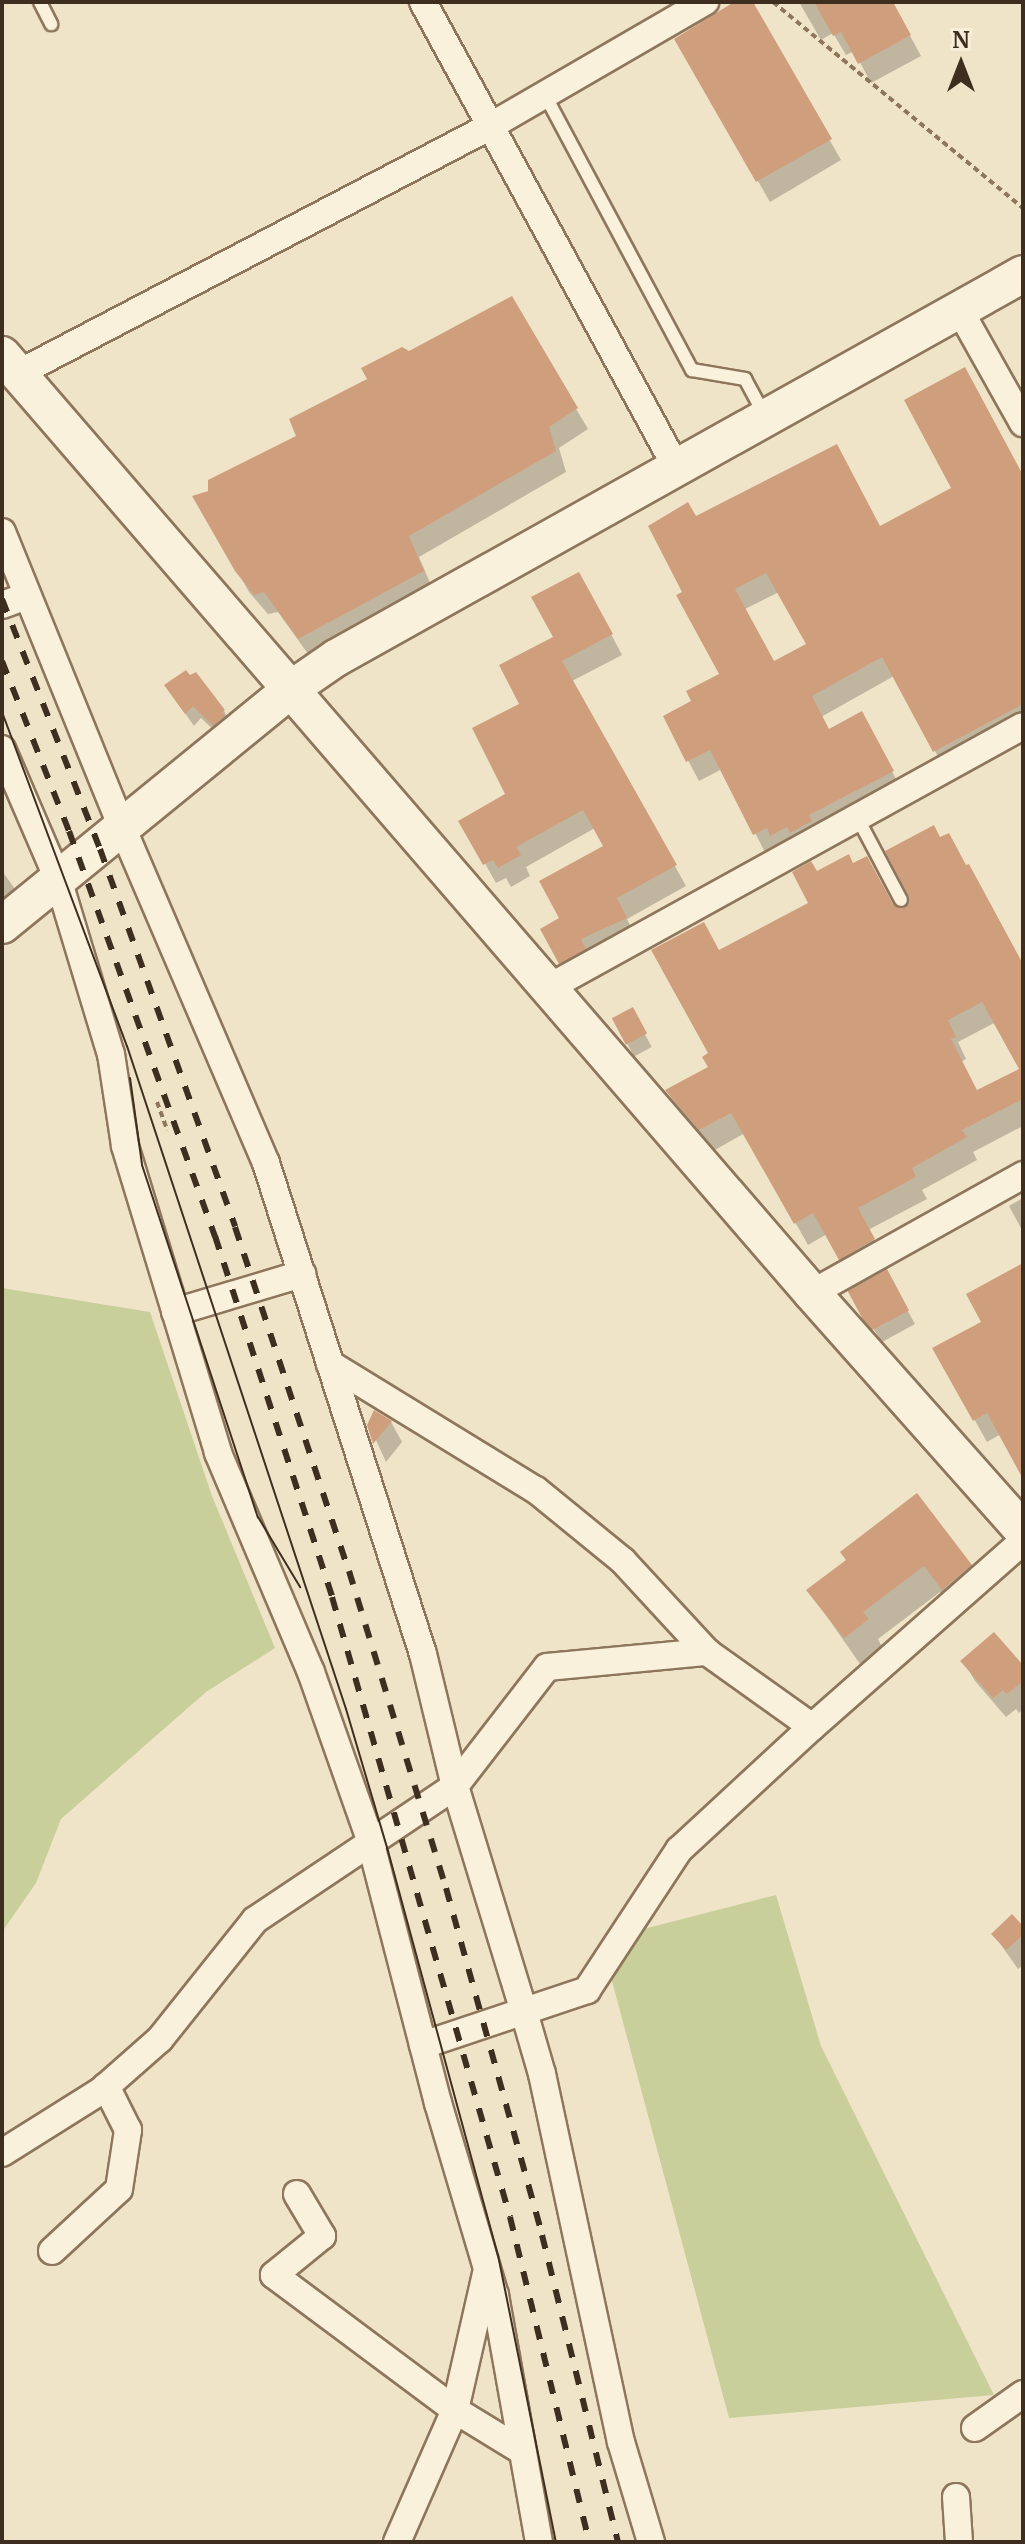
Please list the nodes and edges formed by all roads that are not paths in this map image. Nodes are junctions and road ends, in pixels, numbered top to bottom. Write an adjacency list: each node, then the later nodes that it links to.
1 (40, 2): 4 (lane)
2 (423, 2): 6 (street)
3 (705, 2): 5 (street)
4 (51, 24)
5 (545, 95): 6 (street); 10 (lane)
6 (489, 127): 9 (street); 12 (street)
7 (1023, 274): 8 (street)
8 (959, 309): 10 (street); 11 (street)
9 (10, 364): 16 (street)
10 (765, 416): 12 (street)
11 (1023, 423)
12 (675, 465): 16 (street)
13 (2, 532): 14 (street)
14 (27, 596): 15 (street); 20 (street)
15 (2, 605)
16 (291, 689): 20 (street); 24 (street)
17 (1023, 726): 19 (street)
18 (2, 749): 21 (street)
19 (856, 815): 22 (lane); 24 (street)
20 (122, 827): 21 (street); 26 (street)
21 (58, 879): 23 (street); 28 (street)
22 (901, 900)
23 (2, 925)
24 (548, 988): 27 (street)
25 (1023, 1175): 27 (street)
26 (302, 1274): 28 (street); 29 (street)
27 (812, 1293): 30 (street)
28 (175, 1312): 35 (street)
29 (330, 1364): 32 (street); 34 (street)
30 (1023, 1531)
31 (1023, 1541): 33 (street)
32 (707, 1652): 33 (street); 34 (street)
33 (812, 1727): 36 (street)
34 (455, 1786): 35 (street); 36 (street)
35 (370, 1840): 37 (street); 38 (street)
36 (524, 2012): 37 (street); 50 (street)
37 (423, 2045): 42 (street)
38 (106, 2086): 39 (street); 41 (street)
39 (2, 2153)
40 (297, 2194): 44 (street)
41 (52, 2251)
42 (487, 2269): 44 (street); 46 (street)
43 (1023, 2394): 45 (street)
44 (455, 2410): 46 (street); 48 (street)
45 (975, 2428)
46 (522, 2451): 49 (street)
47 (956, 2497): 51 (street)
48 (397, 2542)
49 (539, 2542)
50 (651, 2542)
51 (959, 2542)

